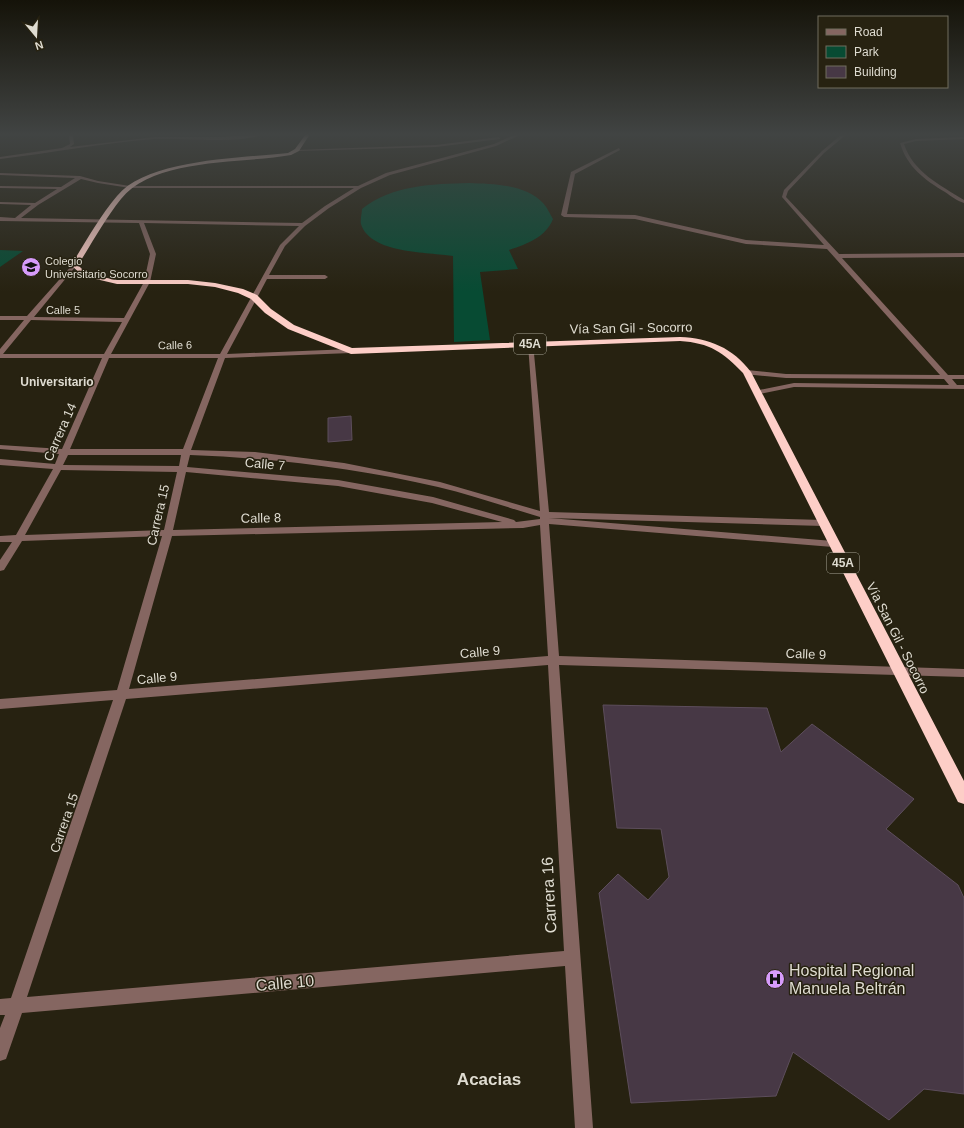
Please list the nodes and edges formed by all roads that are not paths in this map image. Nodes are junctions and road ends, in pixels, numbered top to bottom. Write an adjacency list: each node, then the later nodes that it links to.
1 (0, 187): 7 (street)
2 (130, 187): 3 (street); 13 (highway)
3 (359, 187): 15 (street, Carrera 15)
4 (570, 187): 16 (street)
5 (790, 187): 16 (street)
6 (941, 187): 8 (street)
7 (60, 188): 10 (street)
8 (964, 202)
9 (0, 203): 10 (street)
10 (36, 204): 12 (street)
11 (0, 219): 12 (street)
12 (15, 220): 13 (street)
13 (104, 222): 14 (street); 19 (highway)
14 (142, 222): 15 (street); 22 (street, Carrera 14)
15 (303, 225): 20 (street, Carrera 15)
16 (829, 246): 18 (street)
17 (964, 254): 18 (street)
18 (838, 256): 34 (street)
19 (74, 265): 22 (highway, Vía San Gil - Socorro / 45A); 25 (street)
20 (265, 277): 21 (street); 23 (street, Carrera 15)
21 (325, 277)
22 (147, 282): 23 (highway, Vía San Gil - Socorro / 45A); 26 (street, Carrera 14)
23 (254, 297): 28 (highway, Vía San Gil - Socorro / 45A); 31 (street, Carrera 15)
24 (0, 318): 25 (street, Calle 5)
25 (28, 320): 26 (street, Calle 5); 29 (street)
26 (125, 320): 32 (street, Carrera 14)
27 (531, 344): 28 (highway, Vía San Gil - Socorro / 45A); 33 (highway, Vía San Gil - Socorro / 45A); 47 (street, Carrera 16)
28 (351, 351): 31 (street, Calle 6)
29 (0, 353)
30 (0, 356): 32 (street, Calle 6)
31 (222, 356): 32 (street, Calle 6); 41 (street, Carrera 15)
32 (106, 357): 40 (street, Carrera 14)
33 (747, 372): 34 (street); 38 (highway, Vía San Gil - Socorro / 45A)
34 (946, 377): 35 (street); 36 (street)
35 (964, 377)
36 (955, 387): 37 (street); 38 (street)
37 (964, 387)
38 (757, 393): 48 (highway, Vía San Gil - Socorro / 45A)
39 (0, 447): 40 (street)
40 (63, 452): 41 (street); 44 (street, Carrera 14)
41 (186, 452): 43 (street); 45 (street, Carrera 15)
42 (0, 462): 44 (street, Calle 7)
43 (344, 466): 46 (street); 47 (street)
44 (58, 467): 45 (street, Calle 7); 51 (street, Carrera 14)
45 (181, 469): 46 (street, Calle 7); 50 (street, Carrera 15)
46 (338, 483): 49 (street, Calle 7)
47 (545, 518): 48 (street); 49 (street, Calle 8); 53 (street); 55 (street, Carrera 16)
48 (823, 523): 53 (highway, Vía San Gil - Socorro / 45A)
49 (523, 525): 50 (street, Calle 8)
50 (168, 533): 51 (street, Calle 8); 58 (street, Carrera 15)
51 (19, 538): 52 (street, Calle 8); 54 (street, Carrera 14)
52 (0, 539)
53 (833, 544): 56 (highway, Vía San Gil - Socorro / 45A)
54 (0, 568)
55 (554, 660): 56 (street, Calle 9); 58 (street, Calle 9); 61 (street, Carrera 16)
56 (900, 671): 57 (street, Calle 9); 60 (highway, Vía San Gil - Socorro / 45A)
57 (964, 673)
58 (121, 695): 59 (street, Calle 9); 62 (street, Carrera 15)
59 (0, 704)
60 (964, 797)
61 (571, 958): 62 (street, Calle 10); 65 (street, Carrera 16)
62 (16, 1006): 63 (street, Calle 10); 64 (street, Carrera 15)
63 (0, 1007)
64 (0, 1053)
65 (584, 1128)

